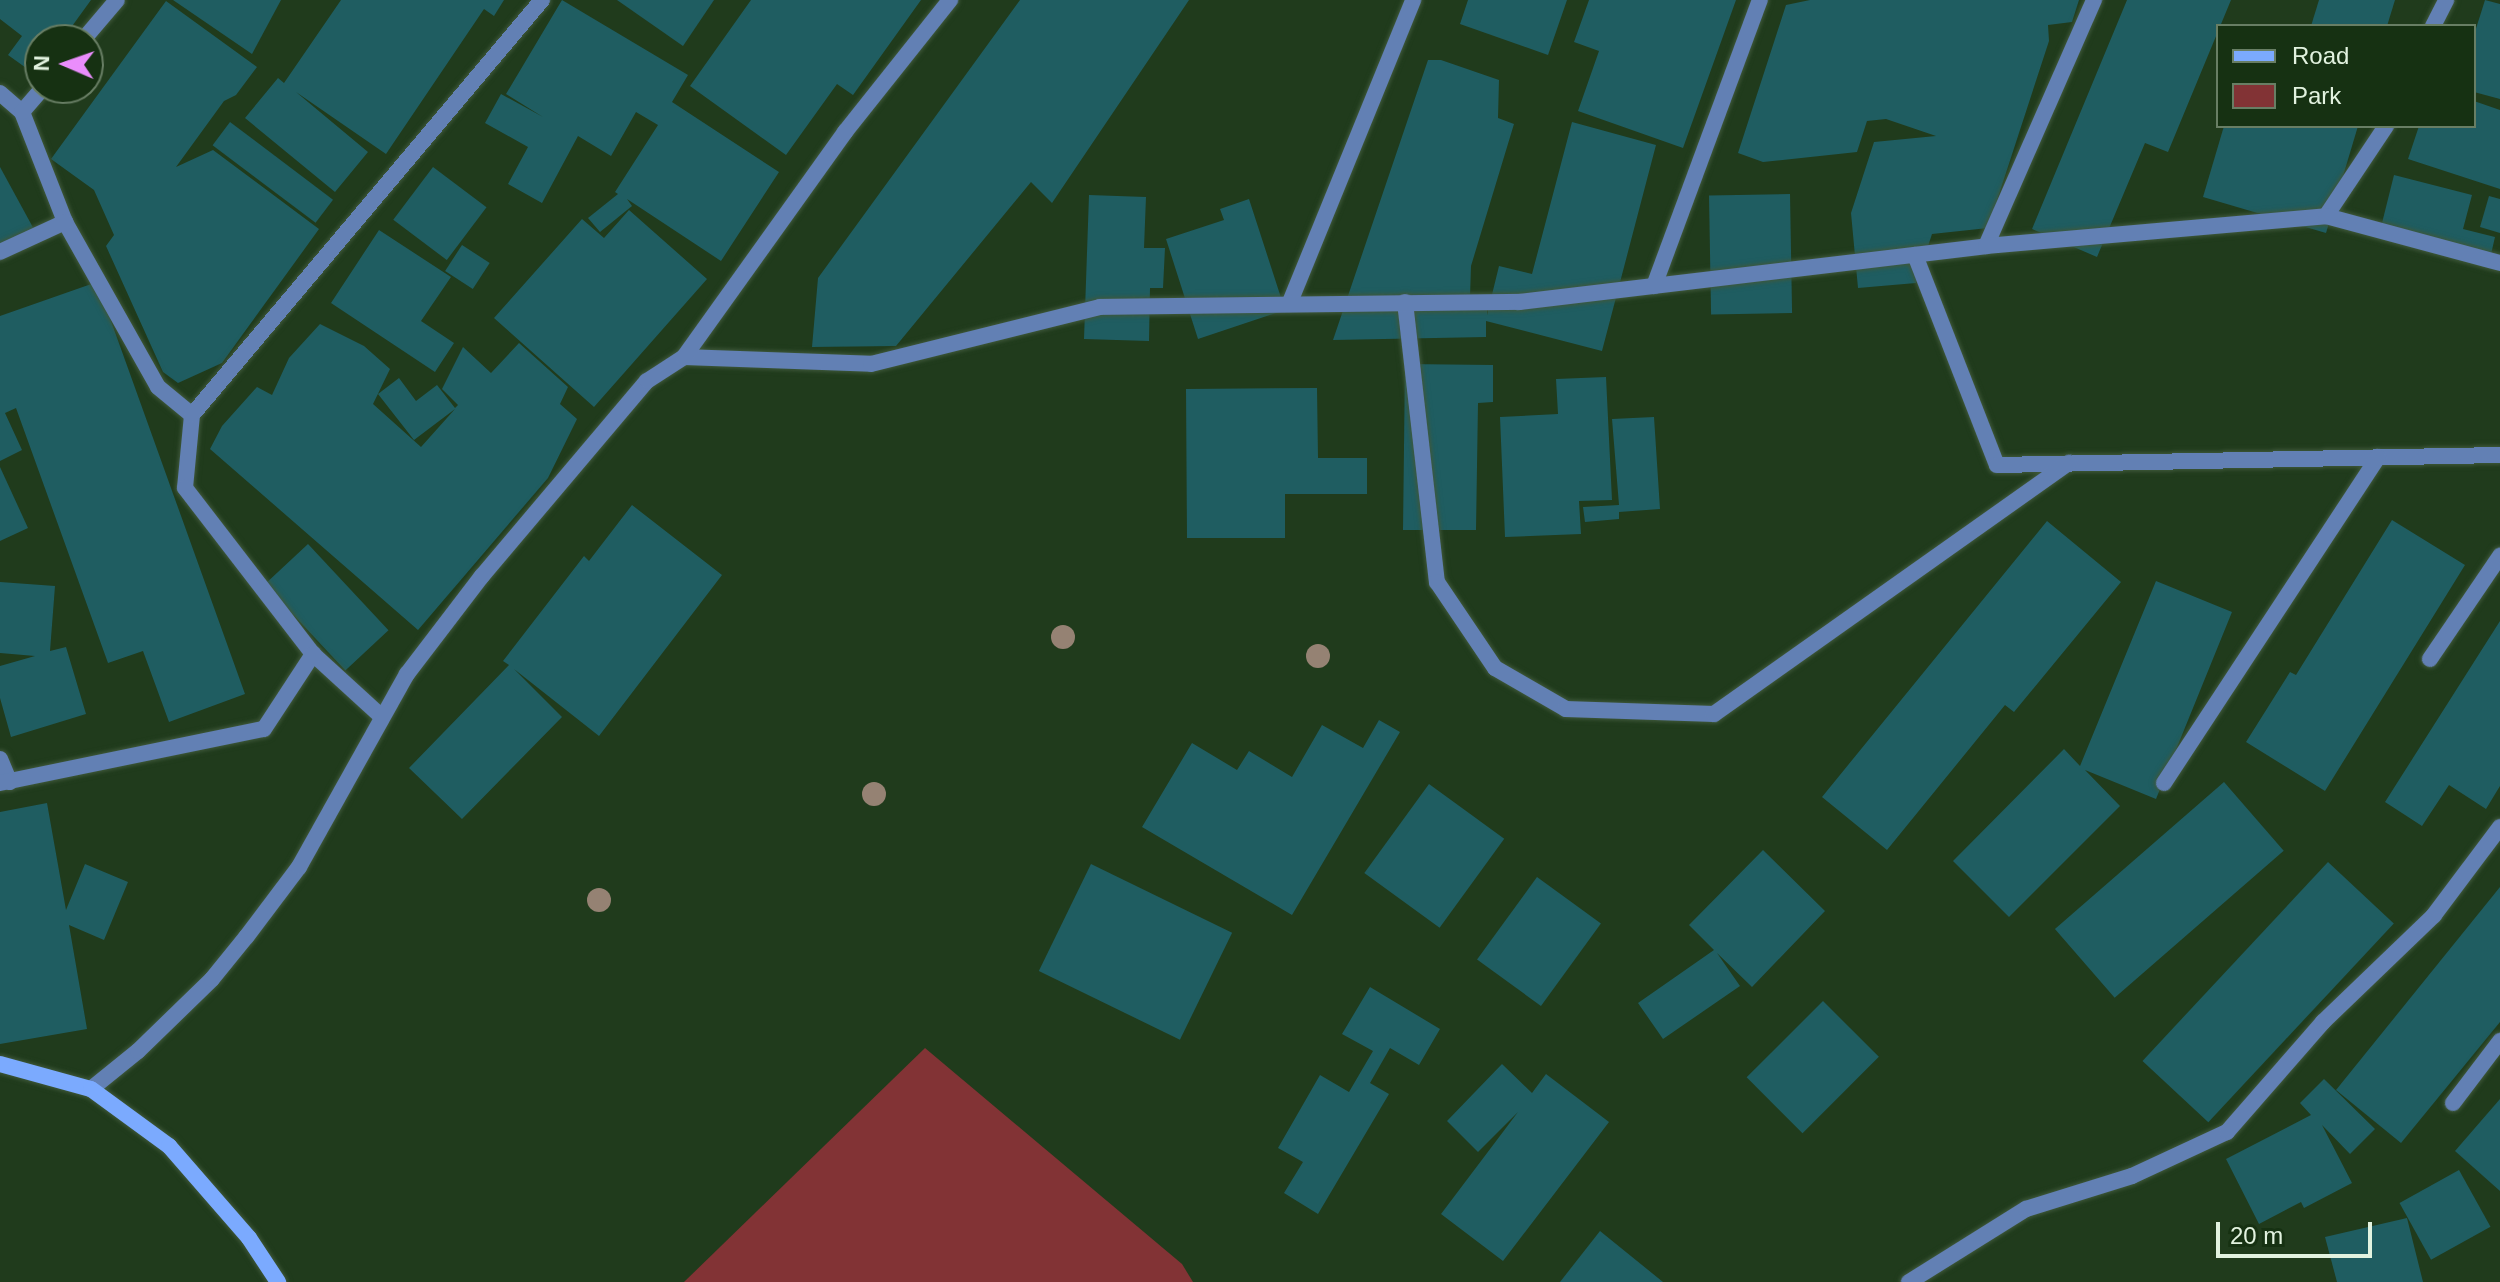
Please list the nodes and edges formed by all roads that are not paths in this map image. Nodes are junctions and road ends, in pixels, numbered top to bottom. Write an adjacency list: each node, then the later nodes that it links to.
1 (117, 0): 8 (street)
2 (542, 0): 24 (street)
3 (950, 0): 23 (street)
4 (1413, 0): 21 (street)
5 (1760, 0): 20 (street)
6 (2094, 0): 16 (street)
7 (2446, 0): 9 (street)
8 (97, 24)
9 (2434, 24)
10 (0, 93): 12 (street)
11 (29, 104): 12 (street)
12 (22, 112): 15 (street)
13 (2385, 128): 14 (street)
14 (2326, 216): 16 (street); 19 (street)
15 (65, 222): 17 (street); 24 (street)
16 (1986, 246): 18 (street)
17 (0, 252)
18 (1915, 255): 20 (street); 27 (street)
19 (2500, 263)
20 (1654, 286): 22 (street)
21 (1290, 302): 22 (street); 23 (street)
22 (1405, 302): 27 (street)
23 (684, 357): 31 (street)
24 (192, 415): 29 (street)
25 (2500, 455): 26 (street)
26 (2378, 457): 27 (street); 34 (street)
27 (2069, 463)
28 (2500, 556): 30 (street)
29 (313, 654): 31 (street); 33 (street)
30 (2430, 659)
31 (382, 717): 38 (street)
32 (0, 759): 33 (street)
33 (5, 783)
34 (2164, 783)
35 (2500, 827): 41 (street)
36 (2500, 1041): 39 (street)
37 (0, 1064): 38 (main road)
38 (91, 1089): 40 (main road)
39 (2453, 1103)
40 (278, 1282)
41 (1909, 1282)

